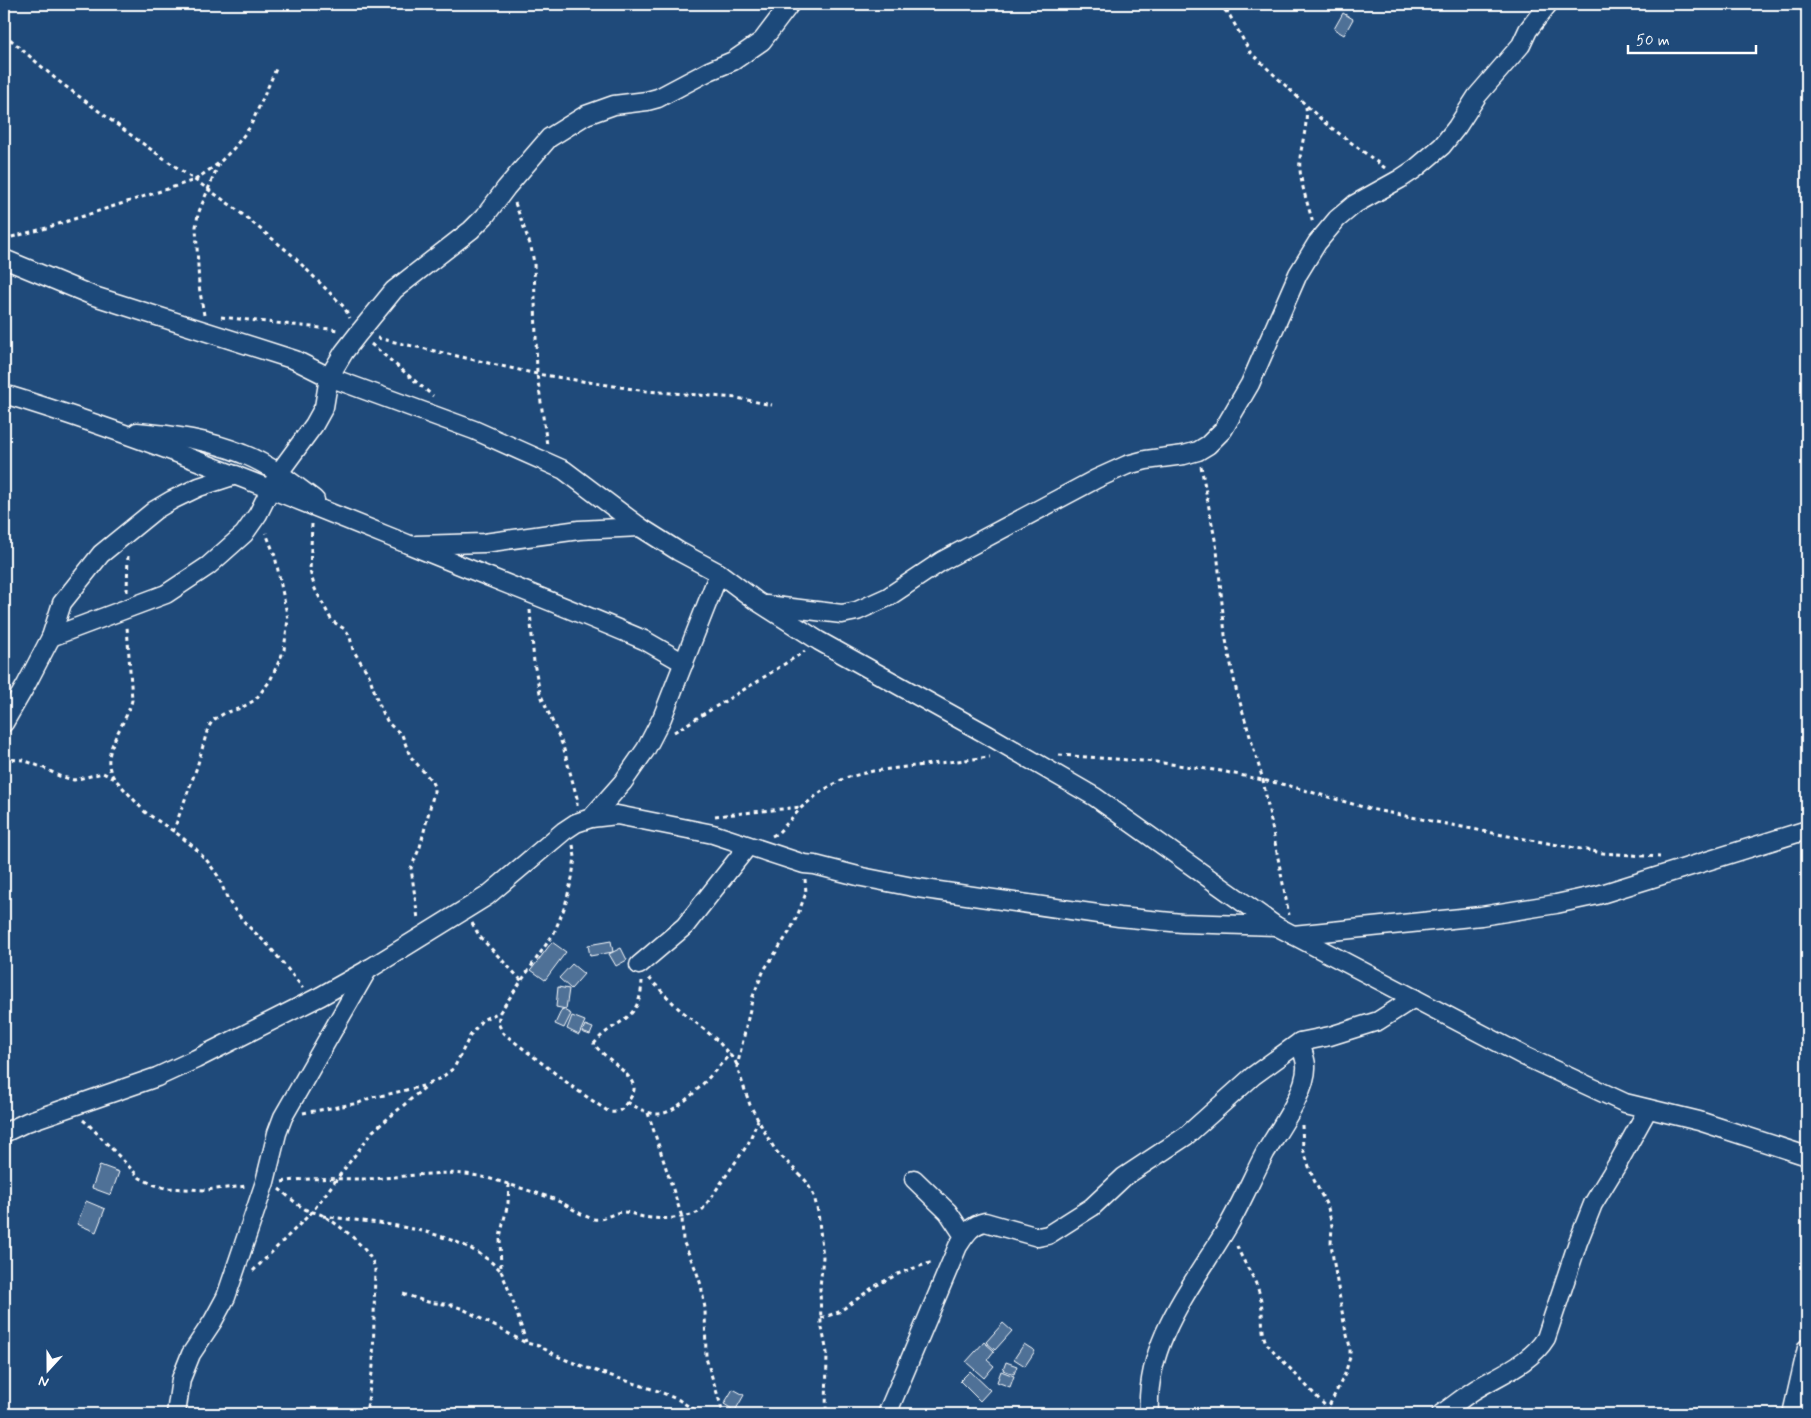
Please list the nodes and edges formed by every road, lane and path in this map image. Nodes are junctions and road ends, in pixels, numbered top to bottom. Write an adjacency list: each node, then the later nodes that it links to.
1 (790, 4): 12 (street)
2 (1219, 4): 5 (path)
3 (1230, 4): 5 (path)
4 (1548, 4): 10 (street)
5 (1227, 13): 8 (path)
6 (4, 34): 11 (path)
7 (276, 69): 9 (path)
8 (1306, 107): 10 (path); 15 (path)
9 (219, 163): 11 (path); 13 (path)
10 (1400, 179): 15 (street)
11 (195, 180): 13 (path); 14 (path)
12 (506, 188): 19 (street); 20 (path)
13 (207, 189): 18 (path); 19 (path)
14 (4, 239)
15 (1313, 250): 26 (street)
16 (4, 259): 21 (street)
17 (195, 315): 18 (path)
18 (204, 315): 19 (path)
19 (358, 334): 20 (path); 21 (street); 23 (path)
20 (537, 374): 24 (path); 27 (path)
21 (329, 377): 27 (street); 29 (street)
22 (4, 394): 25 (street)
23 (438, 400)
24 (772, 405)
25 (114, 430): 28 (street); 29 (street)
26 (1198, 451): 38 (street); 49 (path)
27 (549, 464): 33 (street)
28 (241, 477): 29 (street); 32 (street); 34 (street)
29 (274, 481): 30 (street); 31 (street); 32 (street)
30 (313, 505): 31 (street); 61 (path)
31 (334, 514): 35 (street)
32 (257, 516): 39 (street); 54 (path)
33 (640, 527): 35 (street); 36 (street)
34 (128, 532): 39 (path); 40 (street)
35 (409, 545): 37 (street)
36 (719, 574): 38 (street); 42 (street)
37 (529, 594): 42 (street); 52 (path)
38 (763, 605): 41 (street)
39 (126, 609): 40 (street); 48 (path)
40 (51, 637): 43 (street)
41 (819, 641): 44 (path); 45 (street)
42 (684, 663): 52 (street)
43 (4, 723)
44 (670, 735)
45 (1019, 754): 50 (path); 59 (street)
46 (1056, 755): 49 (path)
47 (4, 759): 48 (path)
48 (115, 779): 54 (path)
49 (1263, 780): 56 (path); 60 (path)
50 (802, 806): 51 (path); 55 (path)
51 (710, 817)
52 (580, 822): 55 (street); 58 (street); 64 (path)
53 (1807, 830): 60 (street)
54 (173, 832): 66 (path)
55 (750, 846): 57 (street); 63 (street)
56 (1664, 857)
57 (804, 864): 59 (street); 70 (path)
58 (464, 909): 61 (street); 64 (path)
59 (1276, 926): 60 (street)
60 (1293, 935): 65 (street)
61 (419, 937): 62 (street)
62 (368, 969): 66 (street); 77 (street)
63 (640, 969): 69 (path); 73 (path)
64 (522, 981): 67 (path)
65 (1414, 998): 68 (street); 75 (street)
66 (314, 1000): 74 (street)
67 (500, 1012): 71 (path); 73 (path)
68 (1300, 1042): 72 (street); 89 (street)
69 (730, 1054): 70 (path); 76 (path)
70 (738, 1070): 78 (path)
71 (430, 1083): 77 (path); 81 (path)
72 (1300, 1095): 88 (street); 97 (path)
73 (627, 1102): 76 (path)
74 (67, 1108): 79 (street); 83 (path)
75 (1648, 1109): 80 (street); 106 (street)
76 (648, 1113): 87 (path)
77 (283, 1117): 83 (street)
78 (758, 1120): 87 (path); 94 (path)
79 (4, 1133)
80 (1807, 1156)
81 (337, 1179): 83 (path); 84 (path); 85 (path)
82 (914, 1179): 89 (street)
83 (267, 1183): 85 (path); 98 (street)
84 (509, 1184): 87 (path); 91 (path)
85 (312, 1212): 86 (path); 92 (path)
86 (322, 1215): 91 (path); 99 (path)
87 (682, 1216): 101 (path)
88 (1229, 1224): 97 (path); 104 (street)
89 (964, 1236): 103 (street)
90 (936, 1261): 94 (path)
91 (501, 1271): 95 (path)
92 (250, 1274)
93 (403, 1294): 95 (path)
94 (821, 1318): 102 (path)
95 (526, 1343): 100 (path)
96 (1807, 1348): 107 (street)
97 (1328, 1408): 105 (path)
98 (176, 1414)
99 (366, 1414)
100 (700, 1414)
101 (726, 1414)
102 (826, 1414)
103 (887, 1414)
104 (1149, 1414)
105 (1333, 1414)
106 (1441, 1414)
107 (1792, 1414)

